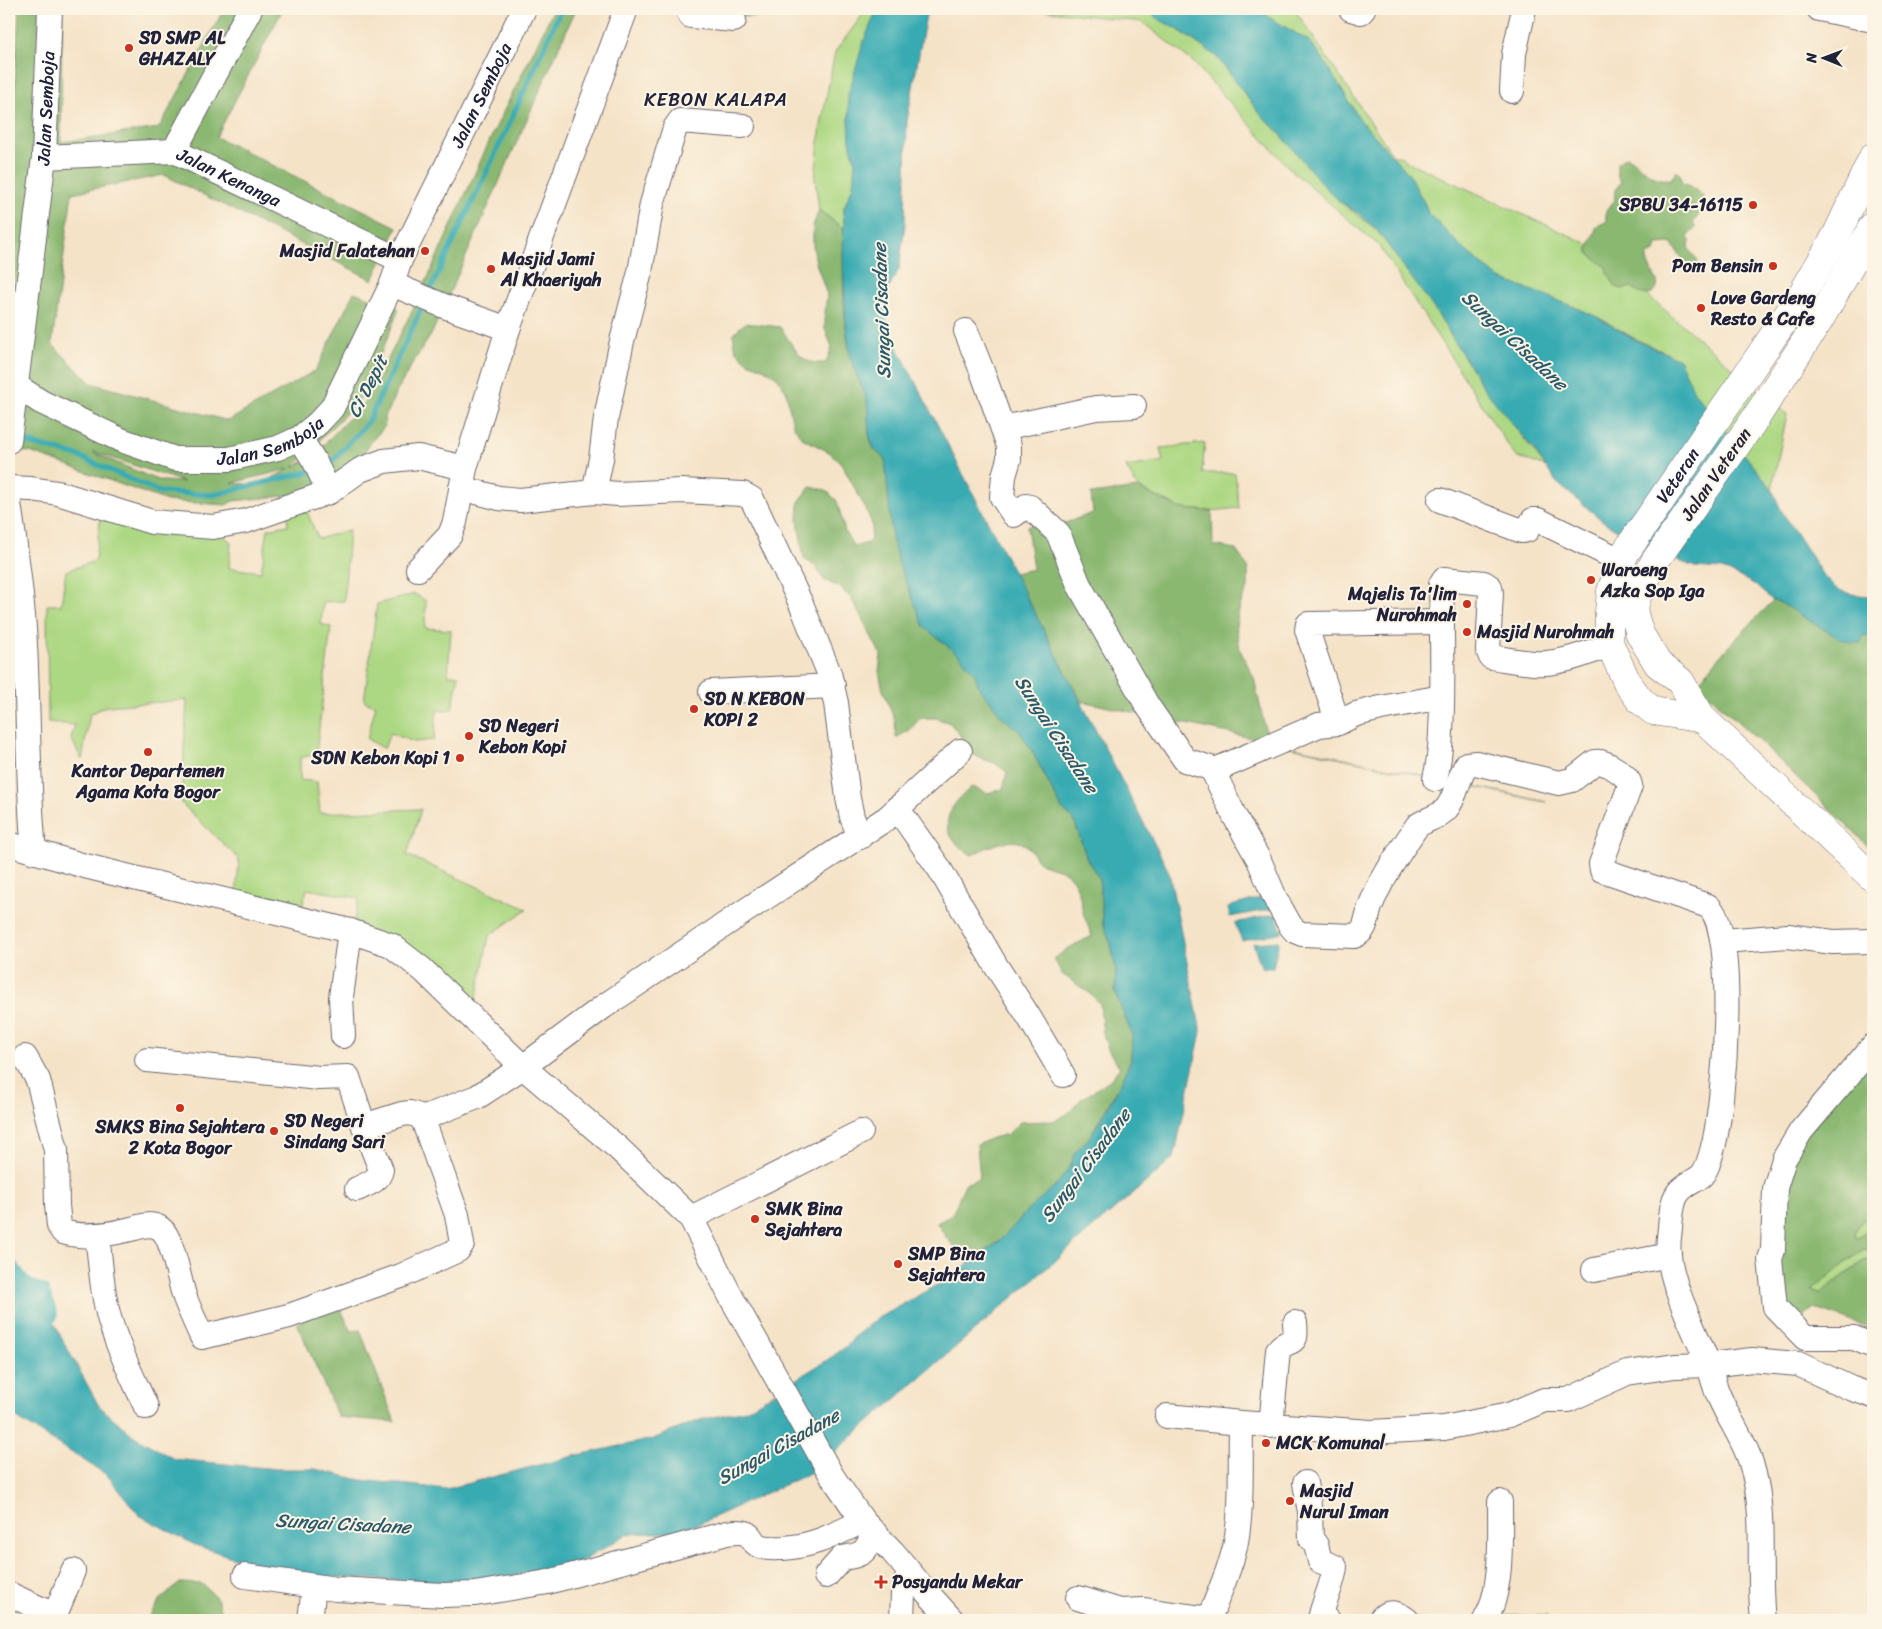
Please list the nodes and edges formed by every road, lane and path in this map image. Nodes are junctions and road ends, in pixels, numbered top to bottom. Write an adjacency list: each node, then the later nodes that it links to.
1 (50, 9): 15 (street, Jalan Semboja)
2 (250, 9): 14 (street)
3 (524, 9): 18 (street, Jalan Semboja)
4 (626, 9): 20 (street)
5 (687, 9): 10 (street)
6 (1351, 9): 7 (street)
7 (1363, 9)
8 (1524, 9): 12 (street)
9 (1819, 9): 11 (street)
10 (734, 20)
11 (1873, 20)
12 (1512, 90)
13 (744, 126): 31 (street)
14 (174, 151): 15 (street, Jalan Kenanga); 18 (street, Jalan Kenanga)
15 (44, 156): 22 (street, Jalan Semboja)
16 (1873, 157): 23 (main road, Jalan Veteran)
17 (1873, 226): 41 (main road, Jalan Veteran)
18 (400, 260): 19 (street, Jalan Semboja)
19 (396, 285): 20 (street); 26 (street, Jalan Semboja)
20 (508, 329): 29 (street)
21 (966, 331): 25 (street)
22 (14, 396): 26 (street, Jalan Semboja); 27 (street)
23 (1731, 399): 34 (main road, Veteran)
24 (1134, 406): 25 (street)
25 (1003, 428): 44 (street)
26 (300, 438): 28 (street)
27 (9, 440)
28 (322, 478): 29 (street); 30 (street)
29 (463, 478): 31 (street); 35 (street)
30 (9, 488)
31 (594, 492): 38 (street)
32 (1440, 500): 34 (street)
33 (9, 503): 49 (street)
34 (1623, 557): 37 (main road)
35 (418, 569)
36 (1442, 622): 37 (street); 40 (street); 42 (street)
37 (1610, 645): 41 (main road)
38 (832, 686): 39 (street); 47 (street)
39 (711, 692)
40 (1442, 697): 42 (street); 45 (street)
41 (1703, 719): 50 (main road, Jalan Veteran)
42 (1338, 723): 44 (street)
43 (960, 752): 46 (street)
44 (1213, 771): 53 (street)
45 (1435, 778)
46 (897, 808): 47 (street); 59 (street)
47 (860, 837): 58 (street)
48 (9, 844): 49 (street)
49 (34, 852): 51 (street)
50 (1873, 878)
51 (350, 931): 54 (street); 58 (street)
52 (1873, 940): 53 (street)
53 (1723, 941): 66 (street)
54 (343, 1036)
55 (1873, 1046): 69 (street)
56 (25, 1057): 65 (street)
57 (147, 1060): 61 (street)
58 (523, 1067): 60 (street); 64 (street)
59 (1063, 1075)
60 (422, 1117): 61 (street); 65 (street)
61 (364, 1126): 63 (street)
62 (860, 1132): 64 (street)
63 (357, 1189)
64 (691, 1218): 78 (street)
65 (97, 1235): 72 (street)
66 (1669, 1254): 67 (street); 70 (street)
67 (1594, 1270)
68 (1295, 1323): 75 (street)
69 (1873, 1346)
70 (1709, 1365): 71 (street); 75 (street); 95 (street)
71 (1873, 1396)
72 (146, 1406)
73 (1167, 1416): 74 (street)
74 (1241, 1423): 75 (street); 87 (street)
75 (1272, 1426)
76 (1305, 1483): 91 (street)
77 (1500, 1502): 94 (street)
78 (868, 1527): 80 (street); 82 (street); 83 (street)
79 (73, 1571): 86 (street)
80 (909, 1572): 89 (street); 90 (street)
81 (245, 1576): 83 (street)
82 (826, 1576)
83 (314, 1587): 88 (street)
84 (9, 1594): 86 (street)
85 (1078, 1598): 87 (street)
86 (54, 1618)
87 (1209, 1619)
88 (310, 1620)
89 (902, 1620)
90 (952, 1620)
91 (1328, 1620)
92 (1380, 1620): 93 (street)
93 (1407, 1620)
94 (1485, 1620)
95 (1762, 1620)

